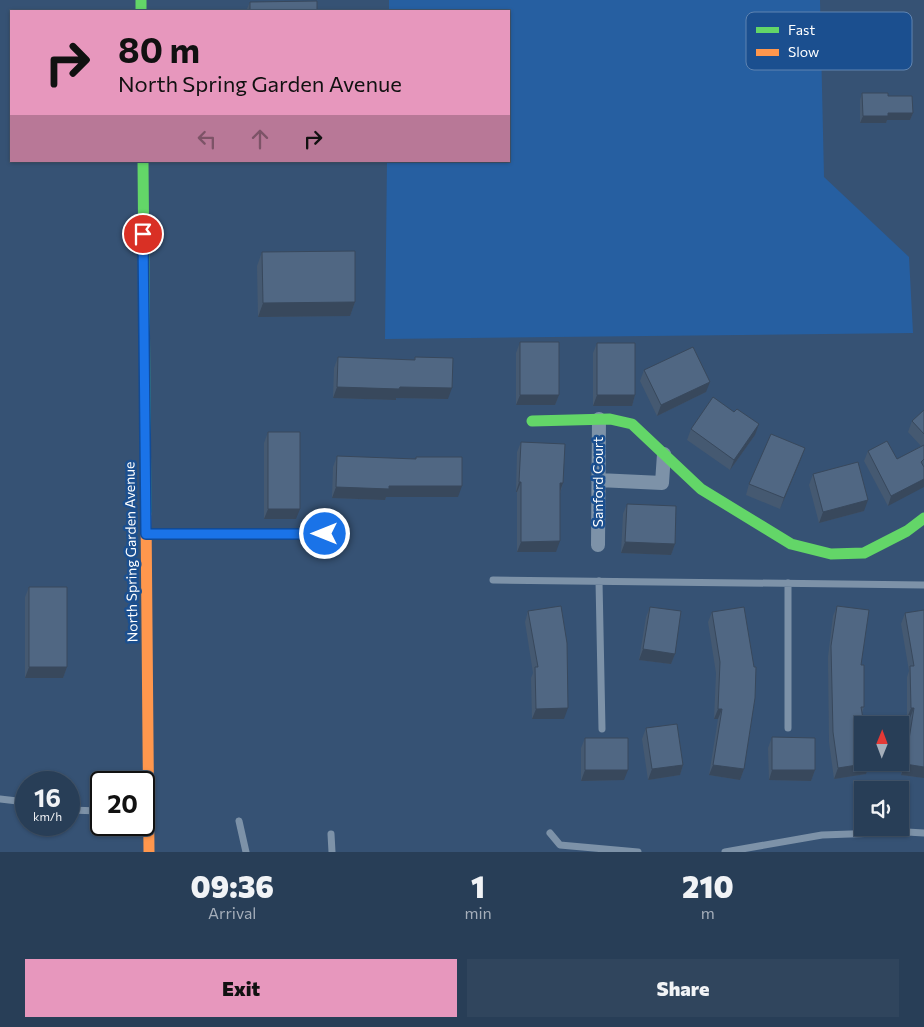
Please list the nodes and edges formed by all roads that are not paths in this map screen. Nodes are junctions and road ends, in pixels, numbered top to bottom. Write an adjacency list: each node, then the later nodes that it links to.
1 (142, 162): 7 (main road, North Spring Garden Avenue)
2 (599, 419): 3 (main road); 4 (main road); 5 (street, Sanford Court)
3 (532, 422)
4 (664, 454): 5 (street); 6 (main road)
5 (598, 480): 9 (street, Sanford Court)
6 (924, 518)
7 (146, 534): 8 (lane); 16 (main road, North Spring Garden Avenue)
8 (325, 534)
9 (598, 545)
10 (493, 580): 11 (lane)
11 (599, 581): 12 (lane); 14 (lane)
12 (788, 583): 13 (lane); 15 (lane)
13 (924, 585)
14 (602, 728)
15 (788, 728)
16 (146, 771)
17 (0, 799): 18 (lane)
18 (15, 801)
19 (239, 821): 25 (lane)
20 (924, 832): 28 (lane)
21 (550, 833): 27 (lane)
22 (331, 834): 26 (lane)
23 (148, 836): 24 (main road, North Spring Garden Avenue)
24 (149, 852)
25 (246, 852)
26 (332, 852)
27 (638, 852)
28 (725, 852)

